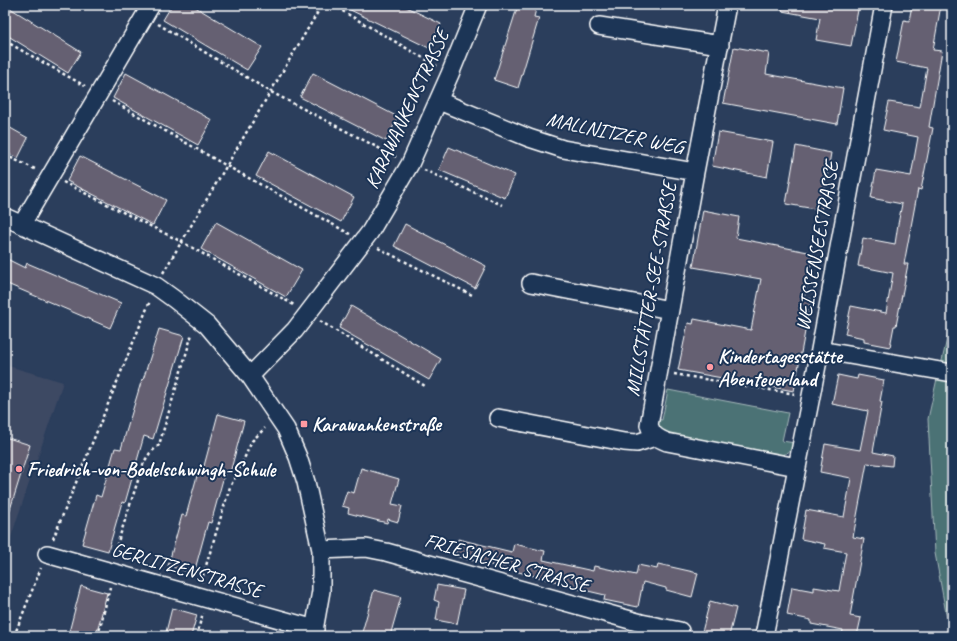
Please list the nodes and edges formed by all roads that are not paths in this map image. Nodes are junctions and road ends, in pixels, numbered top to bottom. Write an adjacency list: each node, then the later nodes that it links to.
1 (478, 5): 7 (street, KARAWANKENSTRASSE)
2 (727, 5): 6 (street, MILLSTÄTTER-SEE-STRASSE)
3 (884, 5): 13 (street, WEISSENSEESTRASSE)
4 (147, 11): 10 (street)
5 (599, 26): 6 (street)
6 (720, 45): 8 (street, MILLSTÄTTER-SEE-STRASSE)
7 (439, 101): 8 (street, MALLNITZER WEG); 15 (street, KARAWANKENSTRASSE)
8 (695, 172): 12 (street, MILLSTÄTTER-SEE-STRASSE)
9 (5, 217): 10 (street)
10 (22, 224): 15 (street)
11 (531, 283): 12 (street)
12 (670, 310): 17 (street, MILLSTÄTTER-SEE-STRASSE)
13 (820, 350): 14 (street); 18 (street, WEISSENSEESTRASSE)
14 (952, 372)
15 (250, 376): 19 (street)
16 (498, 418): 17 (street)
17 (655, 436): 18 (street)
18 (797, 467): 23 (street, WEISSENSEESTRASSE)
19 (321, 550): 21 (street, FRIESACHER STRASSE); 22 (street)
20 (47, 554): 22 (street, GERLITZENSTRASSE)
21 (680, 631)
22 (314, 632)
23 (764, 636)

